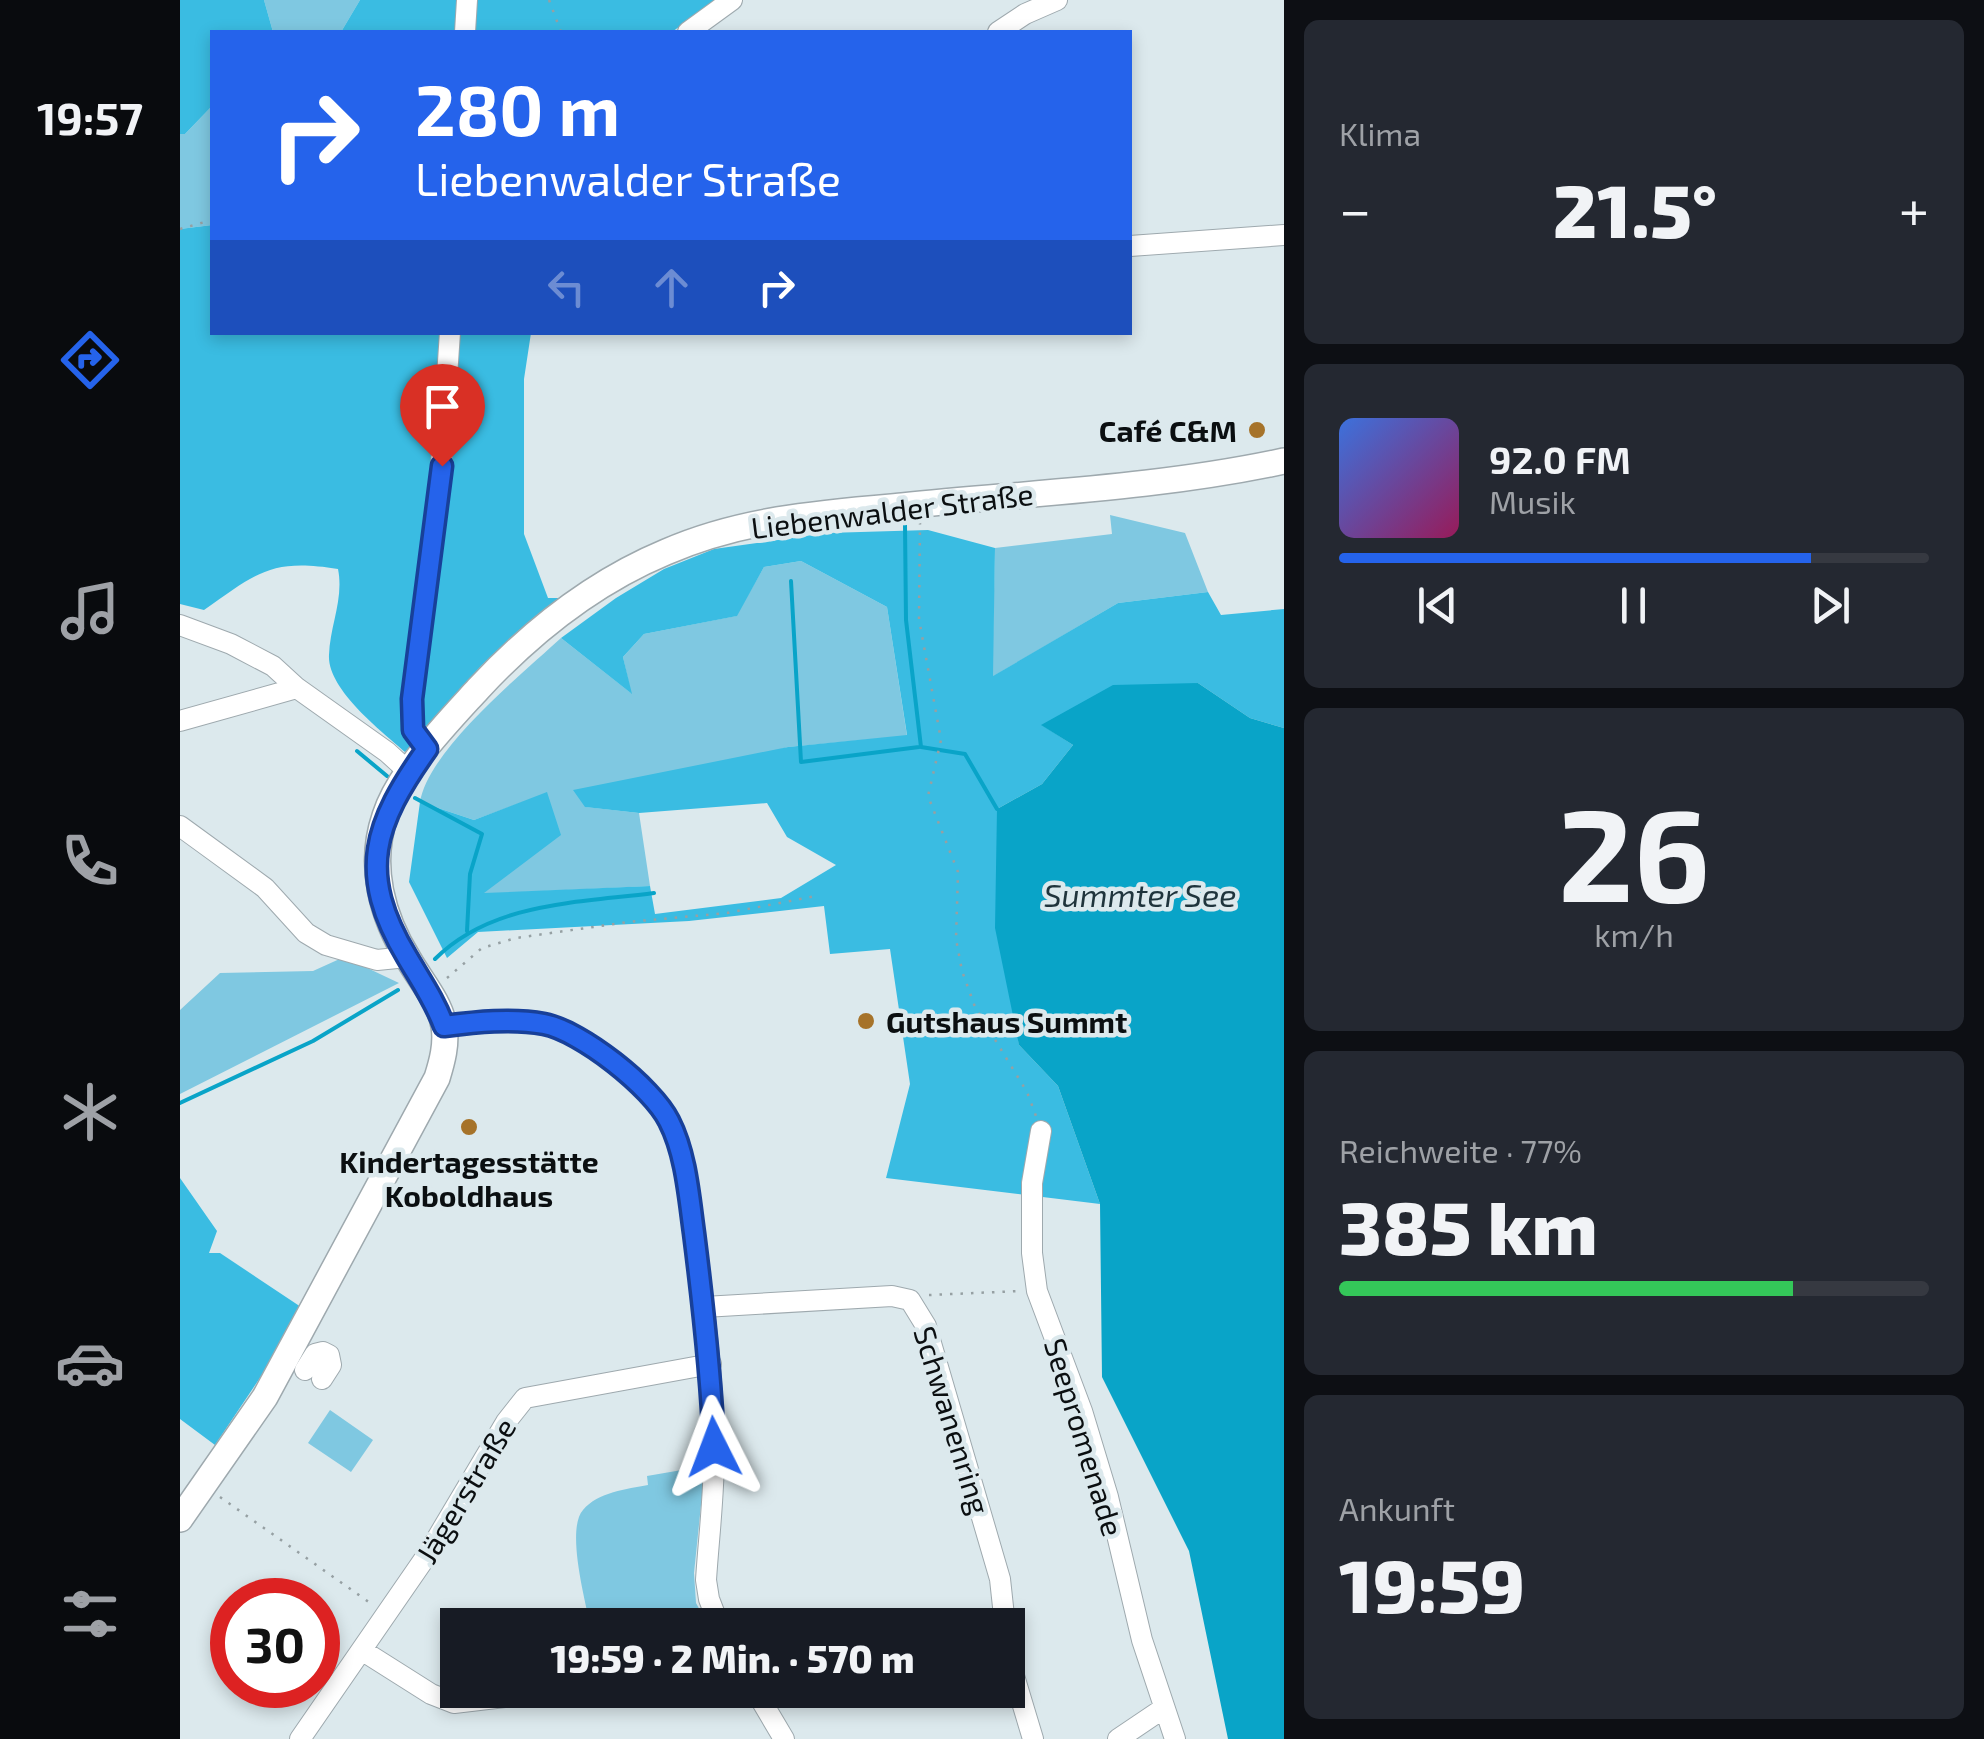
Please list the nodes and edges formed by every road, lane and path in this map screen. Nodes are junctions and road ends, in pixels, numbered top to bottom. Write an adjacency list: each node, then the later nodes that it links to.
1 (467, 0): 5 (street)
2 (549, 0): 6 (path)
3 (732, 0): 7 (street)
4 (1057, 0): 8 (street)
5 (465, 30)
6 (560, 30)
7 (691, 30)
8 (1001, 30)
9 (210, 221): 10 (path)
10 (180, 229)
11 (1284, 234): 12 (street)
12 (1132, 246)
13 (450, 335): 19 (street)
14 (1284, 461): 15 (main road, Liebenwalder Straße)
15 (911, 510): 19 (main road, Liebenwalder Straße); 26 (path)
16 (180, 625): 17 (street)
17 (297, 688): 18 (street); 20 (street)
18 (180, 721)
19 (427, 749): 20 (main road, Liebenwalder Straße)
20 (410, 773): 23 (main road, Liebenwalder Straße)
21 (180, 826): 23 (street)
22 (816, 896): 24 (path)
23 (407, 958): 25 (main road, Liebenwalder Straße)
24 (446, 979)
25 (444, 1026): 29 (street); 32 (main road)
26 (1041, 1131): 27 (street, Seepromenade)
27 (1037, 1291): 28 (path); 40 (street, Seepromenade)
28 (910, 1300): 29 (street, Schwanenring); 34 (street, Schwanenring)
29 (704, 1307): 30 (street)
30 (711, 1364): 33 (street); 35 (street, Jägerstraße)
31 (213, 1492): 35 (path)
32 (180, 1519)
33 (712, 1608)
34 (1003, 1608)
35 (386, 1615): 36 (street, Jägerstraße)
36 (362, 1651): 37 (street); 41 (street, Jägerstraße)
37 (440, 1697)
38 (766, 1708): 42 (street)
39 (1024, 1708): 43 (street)
40 (1164, 1708): 44 (street); 45 (street, Seepromenade)
41 (300, 1739)
42 (784, 1739)
43 (1033, 1739)
44 (1118, 1739)
45 (1175, 1739)

